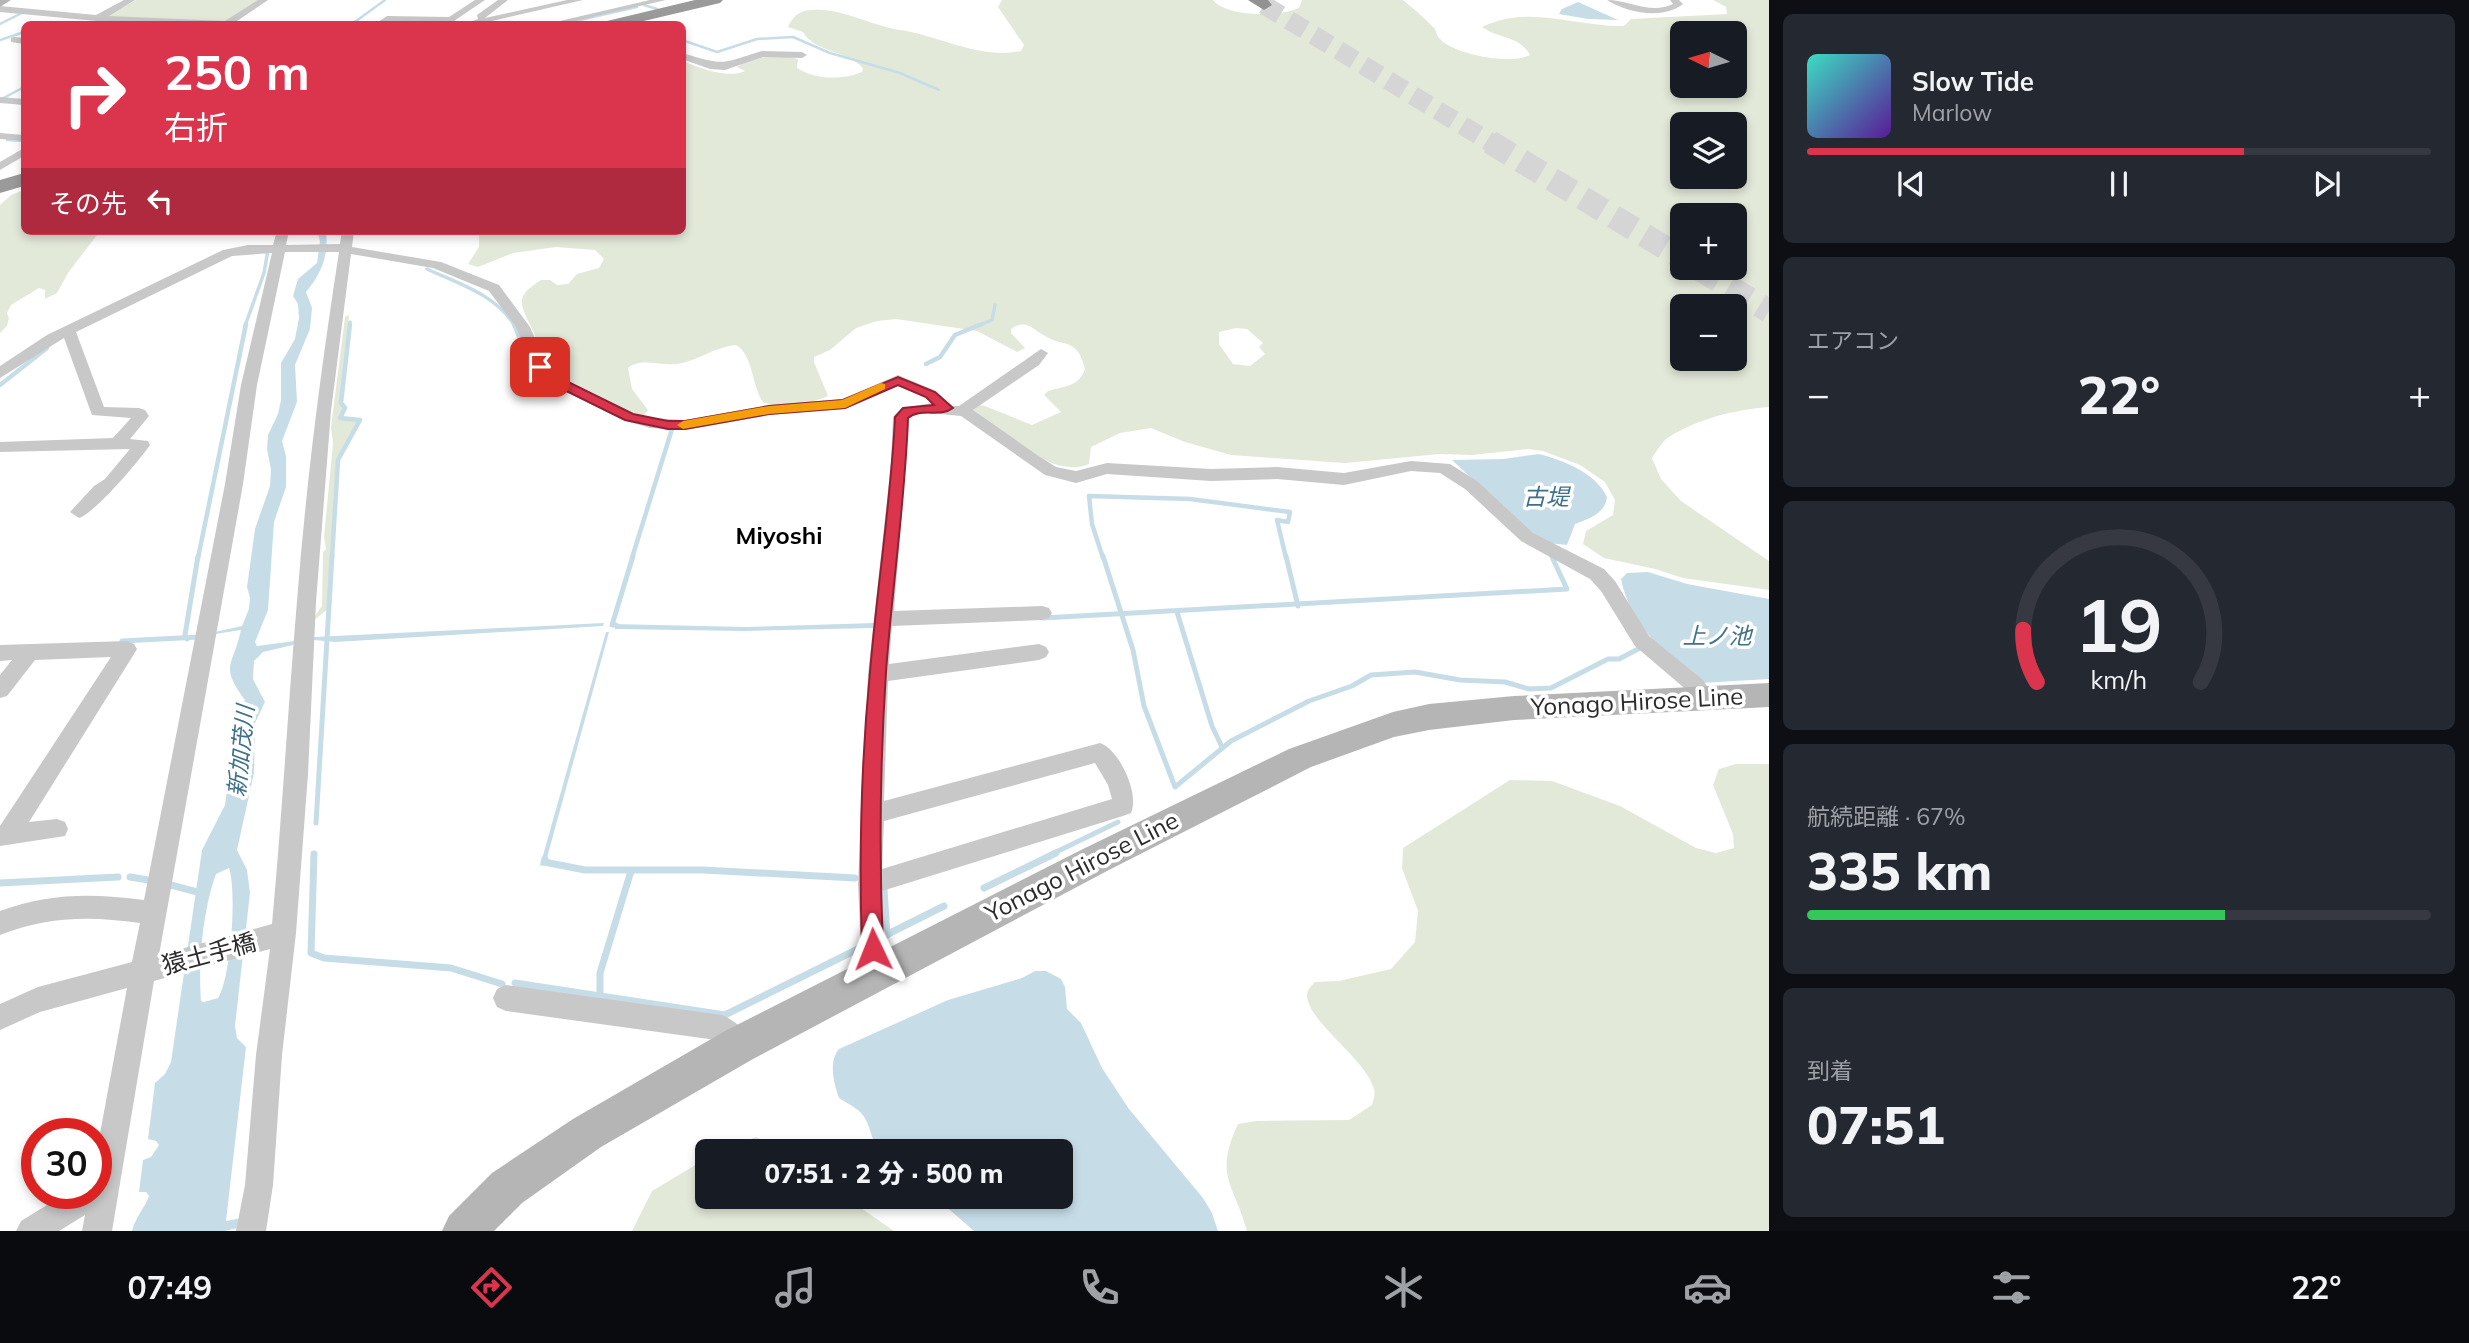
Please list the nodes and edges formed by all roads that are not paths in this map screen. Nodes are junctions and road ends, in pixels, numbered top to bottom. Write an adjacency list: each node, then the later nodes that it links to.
1 (5, 0): 14 (main road)
2 (48, 0): 17 (street)
3 (131, 0): 20 (street)
4 (264, 0): 23 (street)
5 (481, 0): 24 (street)
6 (504, 0): 19 (street)
7 (662, 0): 18 (street)
8 (715, 0): 28 (highway)
9 (730, 0): 29 (highway)
10 (1611, 0): 15 (street)
11 (1629, 0): 15 (street)
12 (1674, 0): 15 (street)
13 (578, 1): 18 (street); 25 (street)
14 (0, 3)
15 (1637, 8)
16 (0, 9): 17 (street)
17 (25, 11): 20 (street)
18 (592, 15): 26 (street); 27 (street)
19 (480, 17)
20 (92, 18): 21 (street); 22 (street)
21 (80, 21)
22 (160, 21)
23 (232, 21)
24 (384, 21)
25 (483, 21)
26 (565, 21)
27 (604, 21)
28 (623, 21)
29 (641, 21)
30 (802, 55): 31 (street)
31 (686, 57)
32 (0, 100): 33 (street)
33 (21, 102)
34 (0, 136): 35 (street)
35 (21, 138)
36 (21, 153): 37 (street)
37 (0, 167)
38 (21, 179): 39 (highway)
39 (0, 185)
40 (283, 242): 41 (street); 42 (street); 62 (street)
41 (344, 243): 45 (street); 64 (street)
42 (68, 330): 44 (street); 46 (street)
43 (1041, 353): 45 (street)
44 (0, 373)
45 (955, 410): 50 (street); 57 (street)
46 (118, 443): 47 (street); 48 (street)
47 (0, 447)
48 (79, 512)
49 (1042, 613): 50 (street)
50 (882, 619): 54 (street)
51 (30, 652): 53 (street); 55 (street); 60 (street)
52 (1039, 652): 54 (street)
53 (0, 653)
54 (878, 674): 58 (street)
55 (0, 690)
56 (1769, 695): 57 (main road, Yonago Hirose Line)
57 (1705, 698): 65 (main road, Yonago Hirose Line)
58 (873, 814): 61 (street); 61 (street)
59 (57, 829): 60 (street)
60 (4, 835)
61 (870, 884): 65 (street)
62 (153, 913): 63 (street); 66 (street)
63 (0, 923)
64 (276, 935): 66 (street, 猿土手橋); 75 (street)
65 (887, 966): 69 (main road, Yonago Hirose Line)
66 (146, 971): 68 (street, 猿土手橋); 70 (street)
67 (506, 998): 69 (street)
68 (0, 1017)
69 (739, 1045): 76 (main road, Yonago Hirose Line)
70 (112, 1129)
71 (67, 1209): 73 (street)
72 (98, 1209): 74 (street)
73 (31, 1231)
74 (97, 1231)
75 (251, 1231)
76 (464, 1231)

